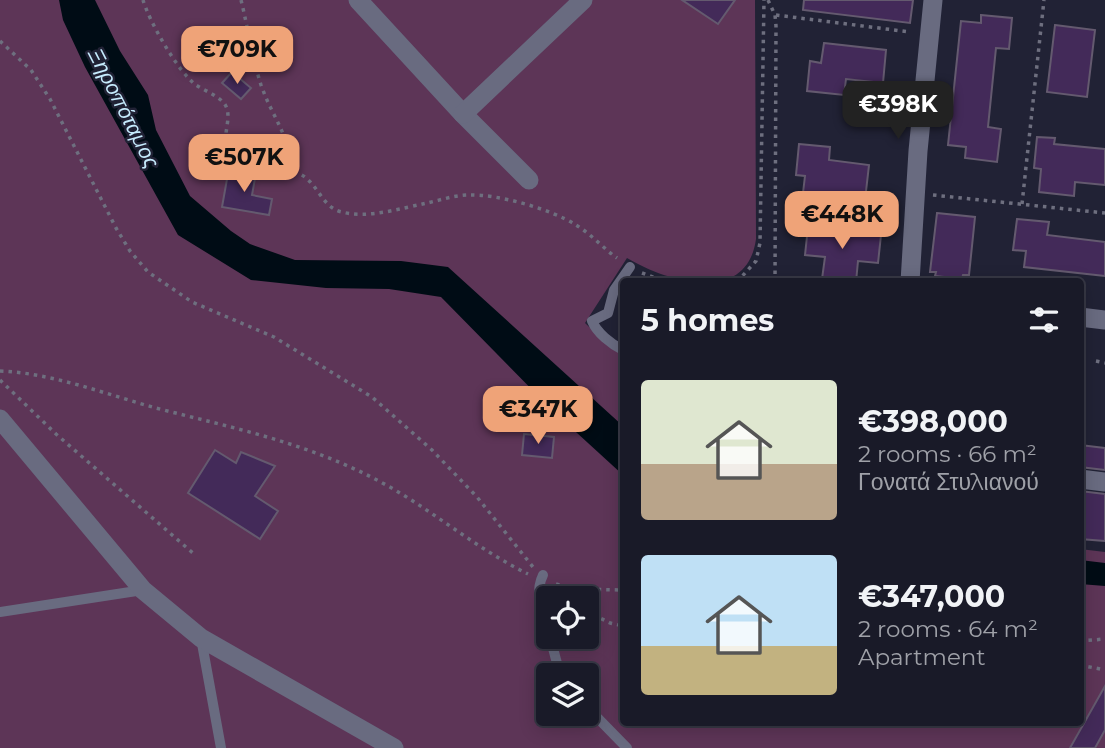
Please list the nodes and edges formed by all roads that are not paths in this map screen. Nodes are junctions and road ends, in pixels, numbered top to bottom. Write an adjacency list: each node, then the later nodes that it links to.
1 (358, 0): 4 (street)
2 (583, 0): 4 (street)
3 (933, 0): 8 (street)
4 (463, 114): 5 (street)
5 (529, 180)
6 (630, 267): 7 (lane)
7 (622, 278)
8 (910, 278)
9 (620, 281): 12 (lane)
10 (1084, 317): 11 (street)
11 (1105, 320)
12 (620, 348)
13 (0, 419): 18 (street)
14 (1084, 479): 15 (street)
15 (1105, 482)
16 (542, 578): 17 (lane)
17 (541, 586)
18 (143, 590): 19 (lane); 20 (street)
19 (0, 612)
20 (201, 638): 22 (lane); 23 (street)
21 (599, 720): 24 (lane)
22 (221, 748)
23 (394, 748)
24 (626, 748)

